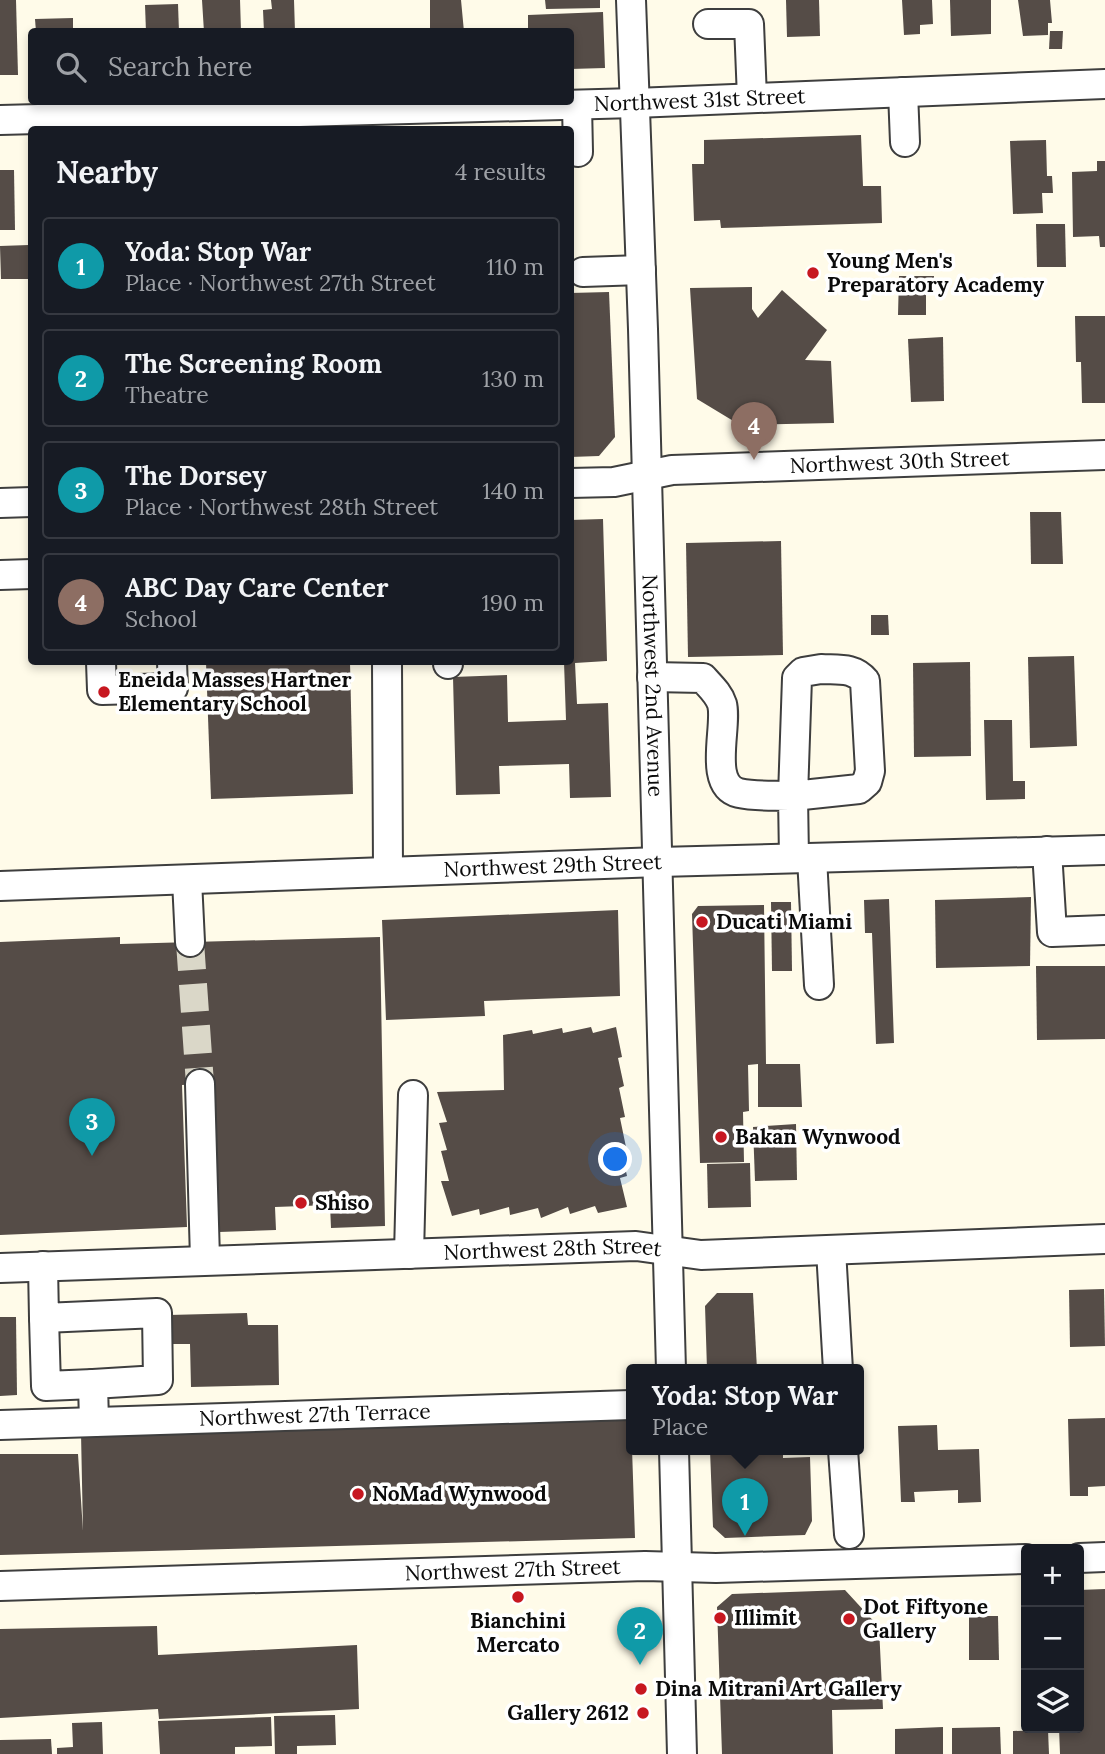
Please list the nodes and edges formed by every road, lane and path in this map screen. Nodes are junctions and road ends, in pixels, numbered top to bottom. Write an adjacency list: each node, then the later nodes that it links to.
1 (631, 0): 6 (street, Northwest 2nd Avenue)
2 (708, 24): 5 (street)
3 (1105, 84): 4 (street, Northwest 31st Street)
4 (903, 92): 5 (street, Northwest 31st Street); 10 (street)
5 (751, 98): 6 (street, Northwest 31st Street)
6 (635, 103): 7 (street, Northwest 31st Street); 12 (street, Northwest 2nd Avenue)
7 (576, 105): 8 (street, Northwest 31st Street); 11 (street)
8 (466, 119): 9 (street, Northwest 31st Street)
9 (0, 120)
10 (905, 142)
11 (578, 152)
12 (641, 270): 13 (street); 15 (street, Northwest 2nd Avenue)
13 (583, 272)
14 (1105, 455): 15 (street, Northwest 30th Street)
15 (647, 476): 16 (street, Northwest 30th Street); 24 (street, Northwest 2nd Avenue)
16 (574, 483)
17 (28, 502): 18 (street)
18 (0, 503)
19 (28, 574): 20 (street)
20 (0, 575)
21 (101, 665): 22 (street)
22 (172, 665)
23 (387, 665): 30 (street)
24 (652, 677): 25 (street); 29 (street, Northwest 2nd Avenue)
25 (793, 796): 25 (street); 28 (street)
26 (1105, 850): 27 (street, Northwest 29th Street)
27 (1046, 851): 28 (street, Northwest 29th Street); 33 (street)
28 (803, 858): 29 (street, Northwest 29th Street); 35 (street)
29 (659, 862): 30 (street, Northwest 29th Street); 40 (street, Northwest 2nd Avenue)
30 (388, 871): 31 (street, Northwest 29th Street)
31 (187, 880): 32 (street, Northwest 29th Street); 34 (street)
32 (0, 886)
33 (1105, 930)
34 (190, 942)
35 (819, 985)
36 (200, 1084): 42 (street)
37 (413, 1095): 41 (street)
38 (1105, 1239): 39 (street, Northwest 28th Street)
39 (831, 1250): 40 (street, Northwest 28th Street); 47 (street)
40 (666, 1251): 41 (street, Northwest 28th Street); 46 (street, Northwest 2nd Avenue)
41 (409, 1254): 42 (street, Northwest 28th Street)
42 (205, 1259): 43 (street, Northwest 28th Street)
43 (43, 1266): 44 (street, Northwest 28th Street); 45 (street)
44 (0, 1268)
45 (44, 1318): 48 (street); 48 (street)
46 (671, 1364)
47 (838, 1364)
48 (93, 1384): 50 (street)
49 (626, 1405): 50 (street, Northwest 27th Terrace)
50 (94, 1422): 51 (street, Northwest 27th Terrace)
51 (0, 1425)
52 (674, 1455): 58 (street)
53 (843, 1455): 54 (street)
54 (849, 1534)
55 (1105, 1557): 56 (street)
56 (1084, 1558)
57 (1021, 1559): 58 (street, Northwest 27th Street)
58 (677, 1568): 59 (street, Northwest 27th Street); 60 (street)
59 (0, 1586)
60 (682, 1754)

